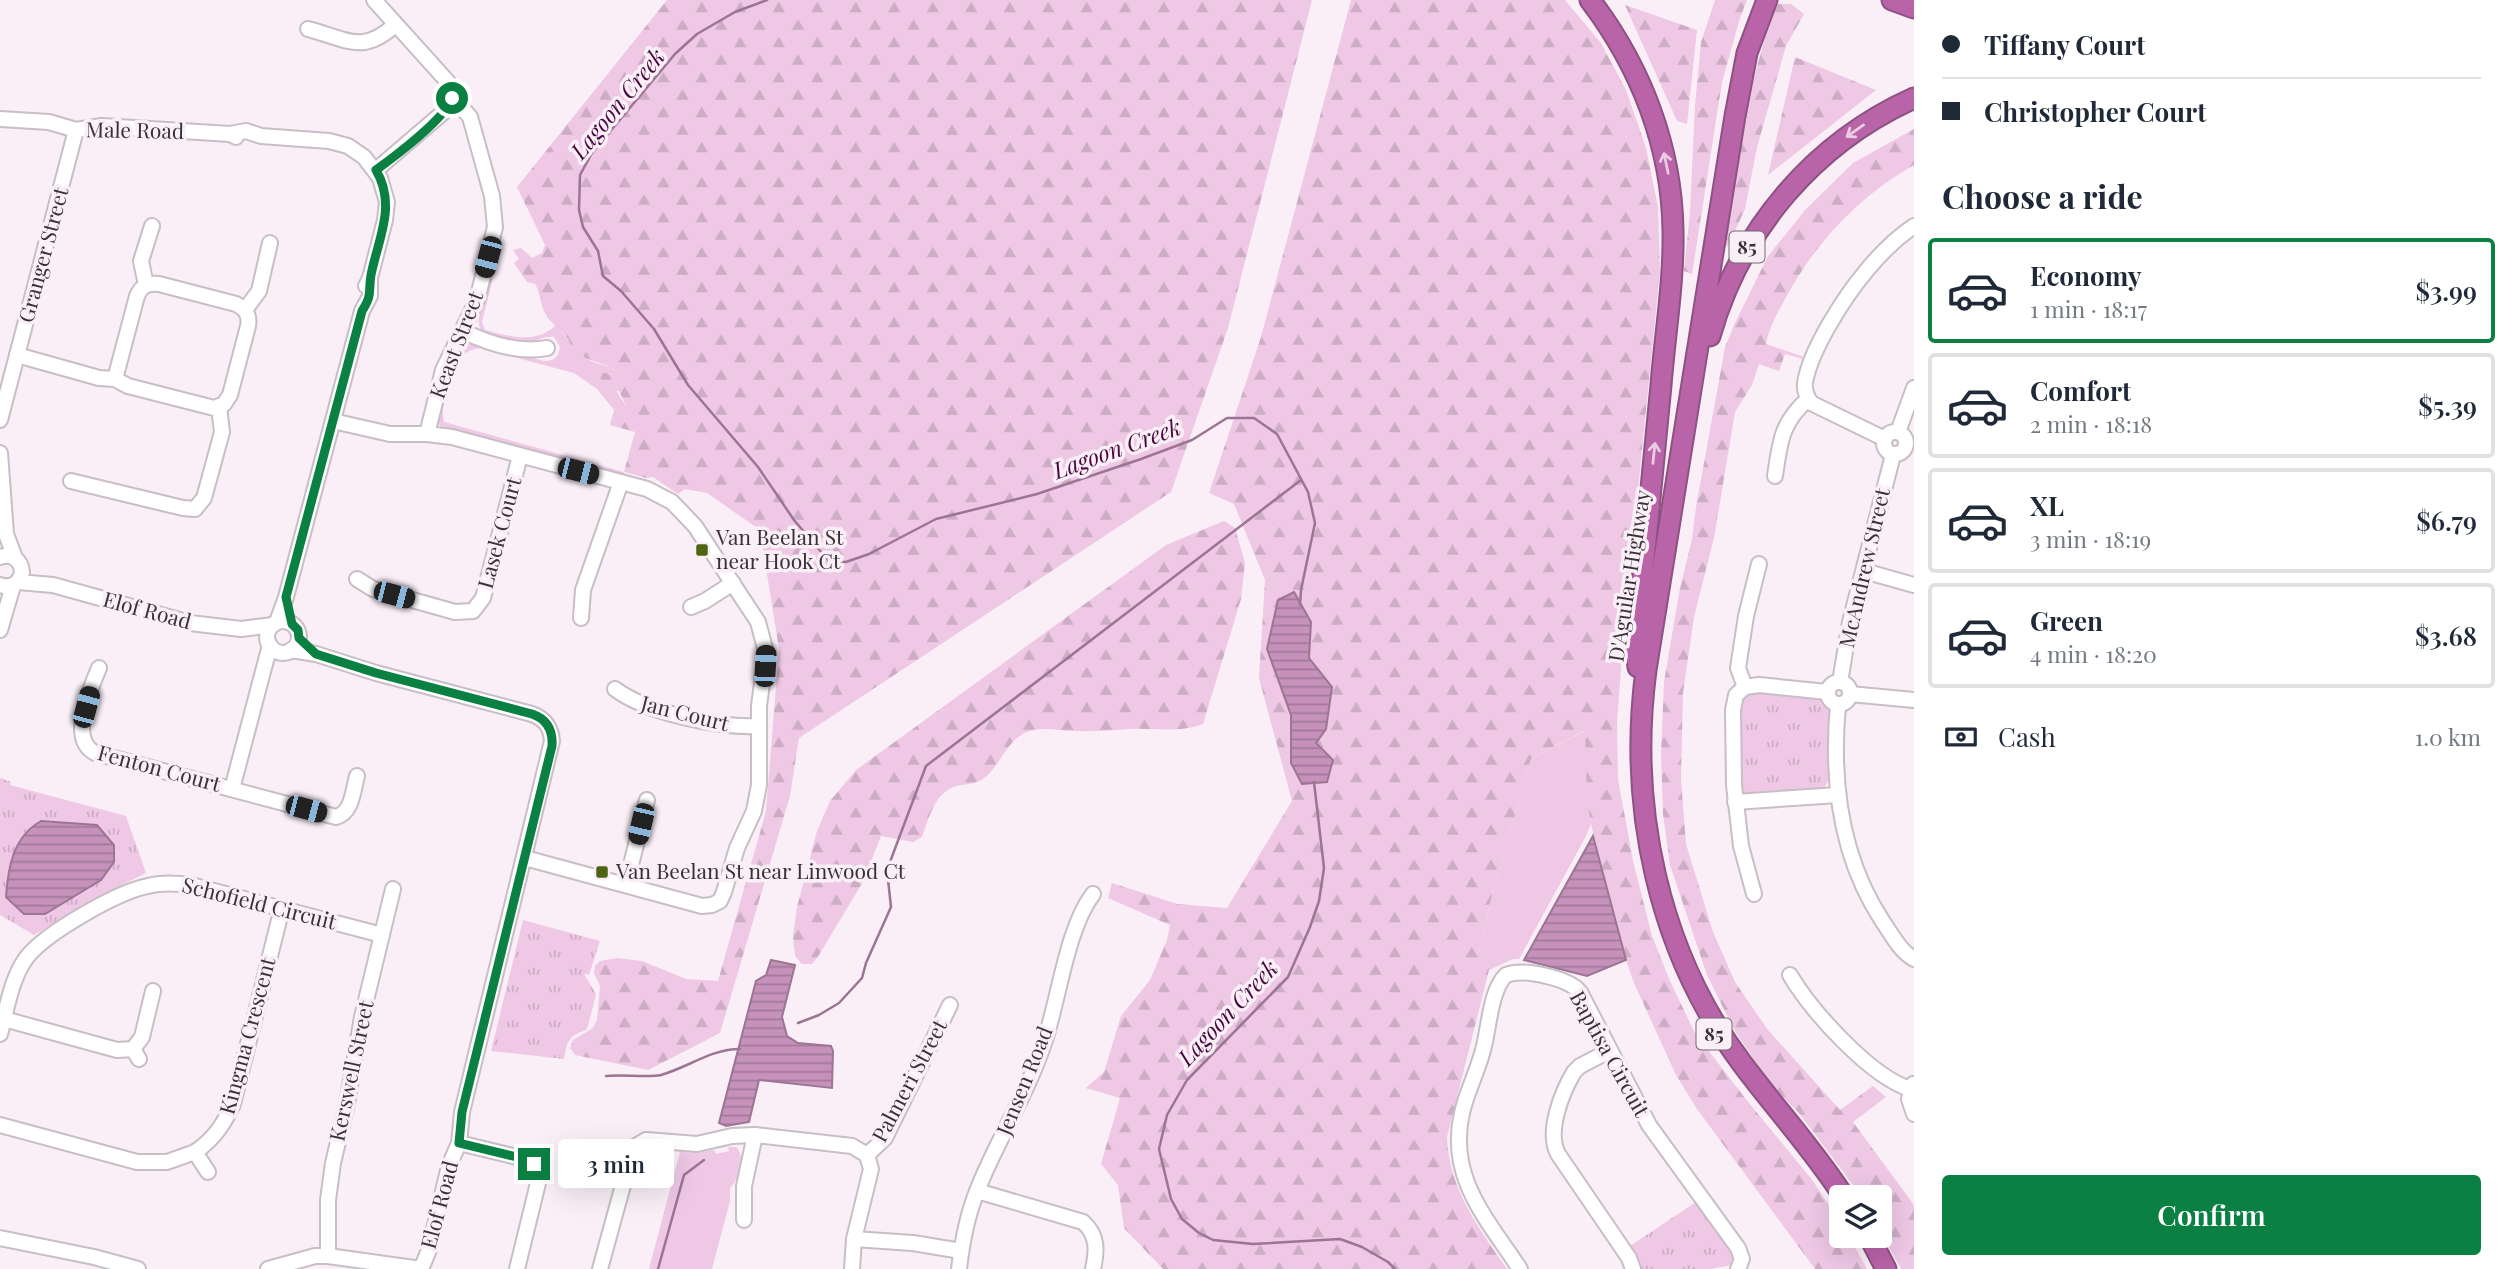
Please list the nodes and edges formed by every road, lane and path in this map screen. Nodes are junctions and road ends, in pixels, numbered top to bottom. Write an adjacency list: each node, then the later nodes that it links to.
1 (374, 0): 7 (street)
2 (1590, 0): 53 (highway, one-way to 2)
3 (1758, 0): 53 (highway, D'Aguilar Highway / 85)
4 (1767, 0): 35 (highway)
5 (1892, 0): 6 (highway)
6 (1914, 8)
7 (395, 24): 8 (street); 10 (street)
8 (308, 29)
9 (1914, 98): 35 (highway, D'Aguilar Highway / 85, one-way to 35)
10 (451, 103): 13 (street); 19 (street, Keast Street)
11 (0, 119): 12 (street, Male Road)
12 (76, 130): 13 (street, Male Road); 21 (street, Granger Street)
13 (376, 170): 27 (street)
14 (152, 226): 17 (street)
15 (1914, 226): 24 (street)
16 (270, 243): 18 (street)
17 (146, 285): 18 (street); 22 (street)
18 (245, 310): 25 (street)
19 (463, 331): 20 (street); 28 (street, Keast Street)
20 (547, 348)
21 (17, 355): 22 (street); 26 (street, Granger Street)
22 (115, 379): 25 (street)
23 (1914, 387): 29 (street)
24 (1808, 399): 29 (street); 34 (street)
25 (219, 407): 36 (street)
26 (0, 420)
27 (333, 421): 28 (street); 48 (street)
28 (427, 434): 32 (street)
29 (1891, 435): 30 (street); 30 (street)
30 (1904, 452): 42 (street, McAndrew Street)
31 (0, 453): 33 (street)
32 (520, 456): 37 (street); 43 (street, Lasek Court)
33 (0, 458): 38 (street)
34 (1775, 476)
35 (1677, 477): 85 (highway, D'Aguilar Highway / 85)
36 (71, 481)
37 (621, 482): 44 (street); 50 (street)
38 (6, 534): 39 (street); 40 (street)
39 (0, 552)
40 (12, 561): 46 (street, Elof Road); 47 (street)
41 (1759, 564): 56 (street)
42 (1864, 571): 45 (street); 55 (street, McAndrew Street)
43 (357, 579)
44 (733, 583): 49 (street); 62 (street)
45 (1914, 584)
46 (53, 585): 47 (street, Elof Road); 52 (street, Elof Road)
47 (8, 586): 51 (street)
48 (286, 597): 52 (street); 52 (street)
49 (691, 607)
50 (581, 618)
51 (0, 630)
52 (280, 639): 64 (street); 68 (street, Elof Road)
53 (1638, 667): 85 (highway, D'Aguilar Highway / 85)
54 (99, 668): 64 (street, Fenton Court)
55 (1840, 682): 58 (street); 59 (street)
56 (1745, 687): 58 (street); 67 (street)
57 (615, 689): 62 (street, Jan Court)
58 (1827, 692): 61 (street)
59 (1850, 694): 60 (street); 61 (street)
60 (1914, 701)
61 (1839, 705): 65 (street)
62 (759, 726): 69 (street)
63 (357, 776): 64 (street)
64 (232, 789)
65 (1838, 795): 67 (street); 75 (street)
66 (647, 800): 69 (street)
67 (1735, 802): 72 (street)
68 (525, 858): 69 (street); 87 (street, Elof Road)
69 (626, 885)
70 (393, 889): 74 (street, Kerswell Street)
71 (1093, 894): 92 (street, Jensen Road)
72 (1754, 894)
73 (282, 908): 74 (street, Schofield Circuit); 79 (street, Schofield Circuit); 88 (street, Kingma Crescent)
74 (382, 934): 98 (street, Kerswell Street)
75 (1914, 959)
76 (1790, 975): 82 (street)
77 (153, 991): 79 (street)
78 (950, 1005): 89 (street, Palmeri Street)
79 (4, 1019): 80 (street, Schofield Circuit)
80 (0, 1034)
81 (1609, 1051): 100 (street, Baptisa Circuit); 109 (street, Baptisa Circuit); 110 (street)
82 (1912, 1086): 83 (street)
83 (1914, 1114)
84 (0, 1125): 88 (street, Kingma Crescent)
85 (1790, 1125): 91 (highway, D'Aguilar Highway / 85)
86 (755, 1135): 89 (street); 93 (street); 105 (street)
87 (459, 1143): 103 (street, Elof Road); 104 (street)
88 (195, 1152): 90 (street)
89 (867, 1155): 95 (street)
90 (208, 1172)
91 (1836, 1185)
92 (977, 1191): 97 (street, Jensen Road); 108 (street)
93 (744, 1220)
94 (0, 1238): 101 (street)
95 (854, 1240): 97 (street); 106 (street)
96 (1875, 1248): 111 (highway)
97 (961, 1251): 107 (street, Jensen Road)
98 (328, 1255): 99 (street); 102 (street)
99 (384, 1267): 103 (street)
100 (1743, 1267)
101 (138, 1269)
102 (268, 1269)
103 (421, 1269)
104 (517, 1269)
105 (600, 1269)
106 (852, 1269)
107 (959, 1269)
108 (1093, 1269)
109 (1520, 1269)
110 (1633, 1269)
111 (1886, 1269)

